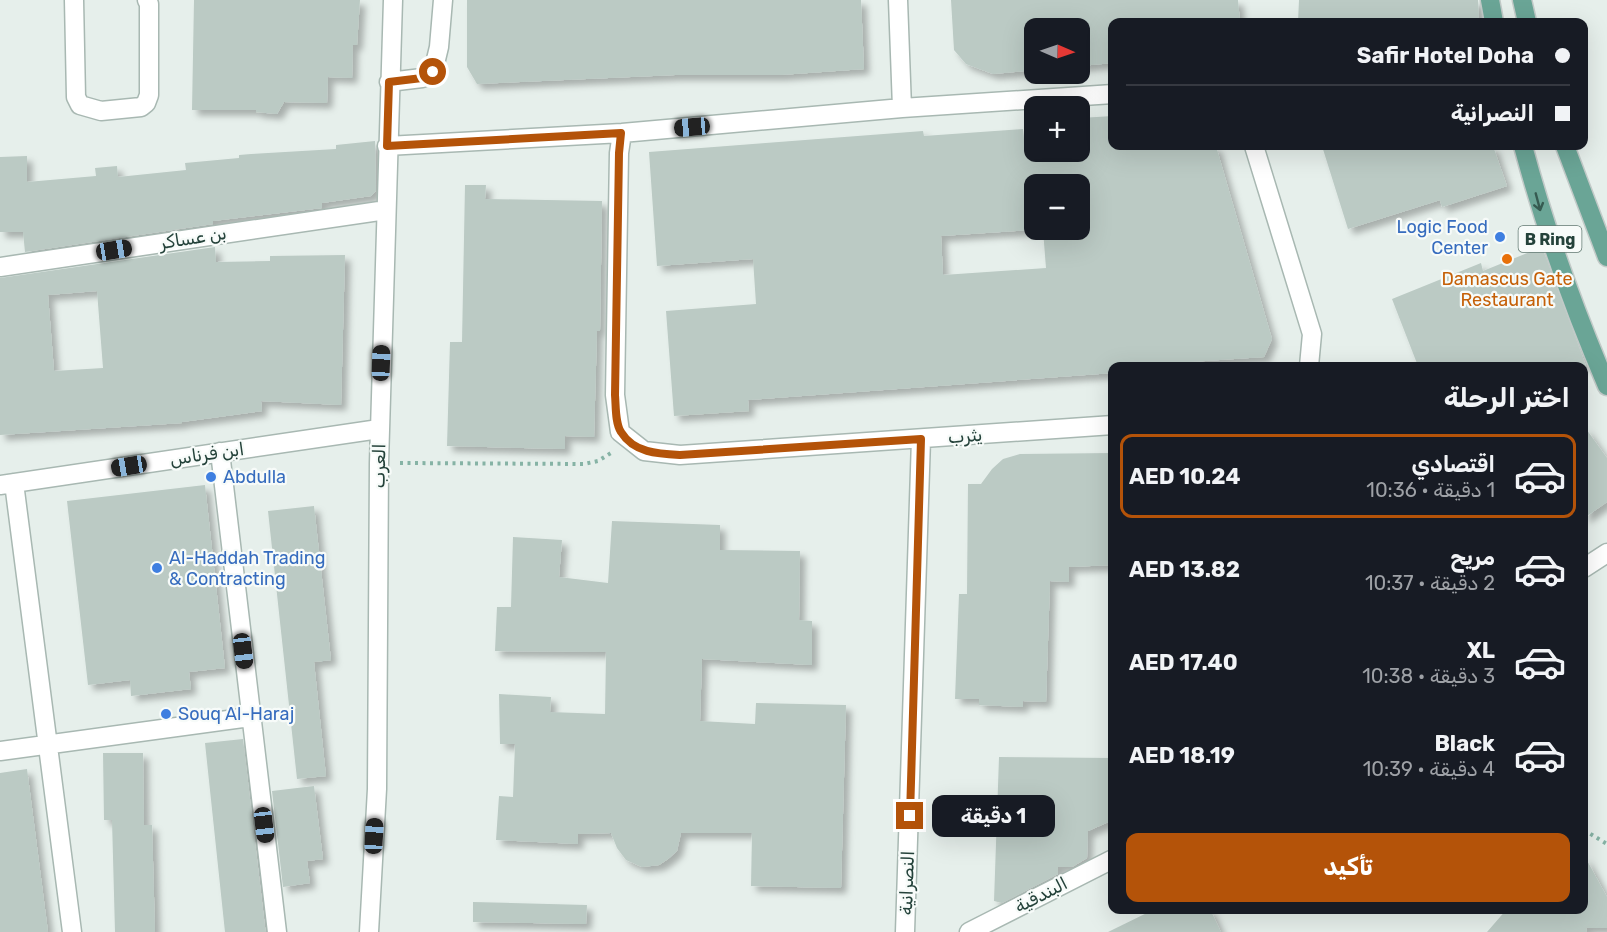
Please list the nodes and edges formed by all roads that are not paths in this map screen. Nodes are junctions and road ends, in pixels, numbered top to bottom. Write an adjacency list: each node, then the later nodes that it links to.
1 (74, 0): 2 (street)
2 (147, 0)
3 (393, 0): 12 (street, العرب)
4 (443, 0): 12 (street)
5 (898, 0): 14 (street)
6 (1490, 0): 9 (main road)
7 (1522, 0): 10 (main road)
8 (1528, 0): 11 (main road)
9 (1493, 18)
10 (1527, 18)
11 (1528, 18)
12 (389, 82): 16 (street, العرب)
13 (1108, 94): 14 (street)
14 (902, 108): 15 (street)
15 (621, 133): 16 (street); 27 (street, يثرب)
16 (387, 146): 20 (street, العرب)
17 (1255, 150): 23 (street)
18 (1523, 150): 24 (main road, B Ring, one-way to 24)
19 (1567, 150): 21 (main road, B Ring)
20 (386, 210): 22 (street, بن عساكر); 26 (street, العرب)
21 (1607, 257)
22 (0, 267)
23 (1309, 362)
24 (1607, 386)
25 (1108, 425): 27 (street, يثرب)
26 (379, 429): 28 (street, ابن فرناس); 38 (street, العرب)
27 (921, 439): 39 (street, النصرانية)
28 (220, 452): 29 (street, ابن فرناس); 32 (street)
29 (7, 484): 33 (street)
30 (1607, 553): 31 (street)
31 (1588, 565)
32 (250, 717): 33 (street); 37 (street)
33 (48, 744): 34 (street); 36 (street)
34 (0, 752)
35 (1108, 862): 40 (street, البندقية)
36 (72, 932)
37 (277, 932)
38 (369, 932)
39 (905, 932)
40 (969, 932)

